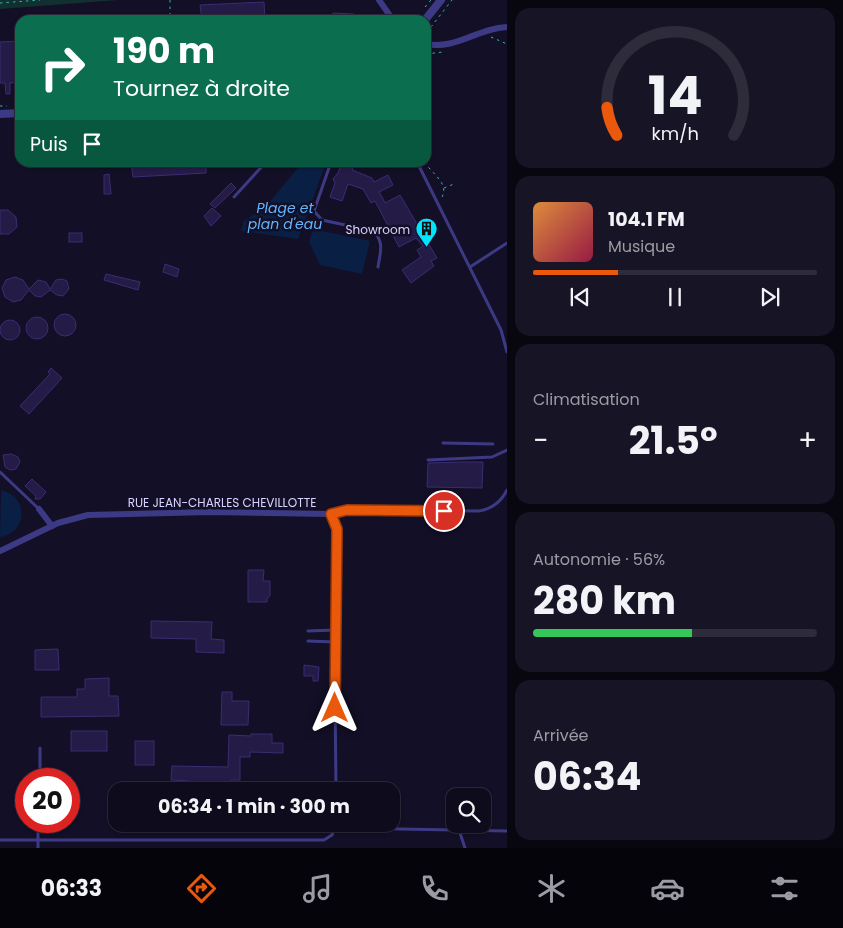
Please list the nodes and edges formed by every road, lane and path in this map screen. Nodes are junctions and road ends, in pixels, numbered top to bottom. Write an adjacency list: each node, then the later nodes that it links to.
1 (40, 0): 6 (path)
2 (170, 0): 7 (path)
3 (379, 0): 8 (street)
4 (441, 0): 9 (street)
5 (452, 0): 10 (path)
6 (0, 3)
7 (170, 15)
8 (390, 15)
9 (430, 15)
10 (431, 27)
11 (507, 27): 12 (street)
12 (431, 44)
13 (15, 113): 14 (street)
14 (0, 114)
15 (261, 167): 21 (lane)
16 (329, 167): 24 (lane)
17 (419, 167): 22 (lane)
18 (430, 167): 20 (path)
19 (454, 184): 20 (path)
20 (443, 189): 22 (path)
21 (234, 197)
22 (436, 202): 25 (lane)
23 (507, 242): 25 (lane)
24 (378, 267)
25 (470, 267): 26 (lane)
26 (507, 352)
27 (443, 443): 28 (lane)
28 (493, 444)
29 (507, 450): 30 (lane)
30 (428, 460)
31 (0, 472): 33 (lane)
32 (507, 490): 34 (lane)
33 (39, 509): 35 (street)
34 (331, 514): 35 (street, RUE JEAN-CHARLES CHEVILLOTTE); 37 (street, RUE JEAN-CHARLES CHEVILLOTTE)
35 (52, 526): 36 (street, RUE JEAN-CHARLES CHEVILLOTTE)
36 (0, 550)
37 (335, 630): 38 (lane); 40 (street, RUE JEAN-CHARLES CHEVILLOTTE)
38 (308, 631)
39 (308, 641): 40 (lane)
40 (335, 642): 41 (street, RUE JEAN-CHARLES CHEVILLOTTE)
41 (335, 692): 44 (lane)
42 (40, 748): 43 (lane)
43 (40, 768)
44 (336, 782)
45 (400, 829): 46 (lane)
46 (446, 830)
47 (491, 831): 48 (lane)
48 (507, 831)
49 (333, 832): 53 (lane)
50 (38, 833): 53 (lane)
51 (460, 833): 55 (lane)
52 (0, 840): 53 (lane)
53 (38, 840): 54 (lane)
54 (38, 848)
55 (465, 848)

